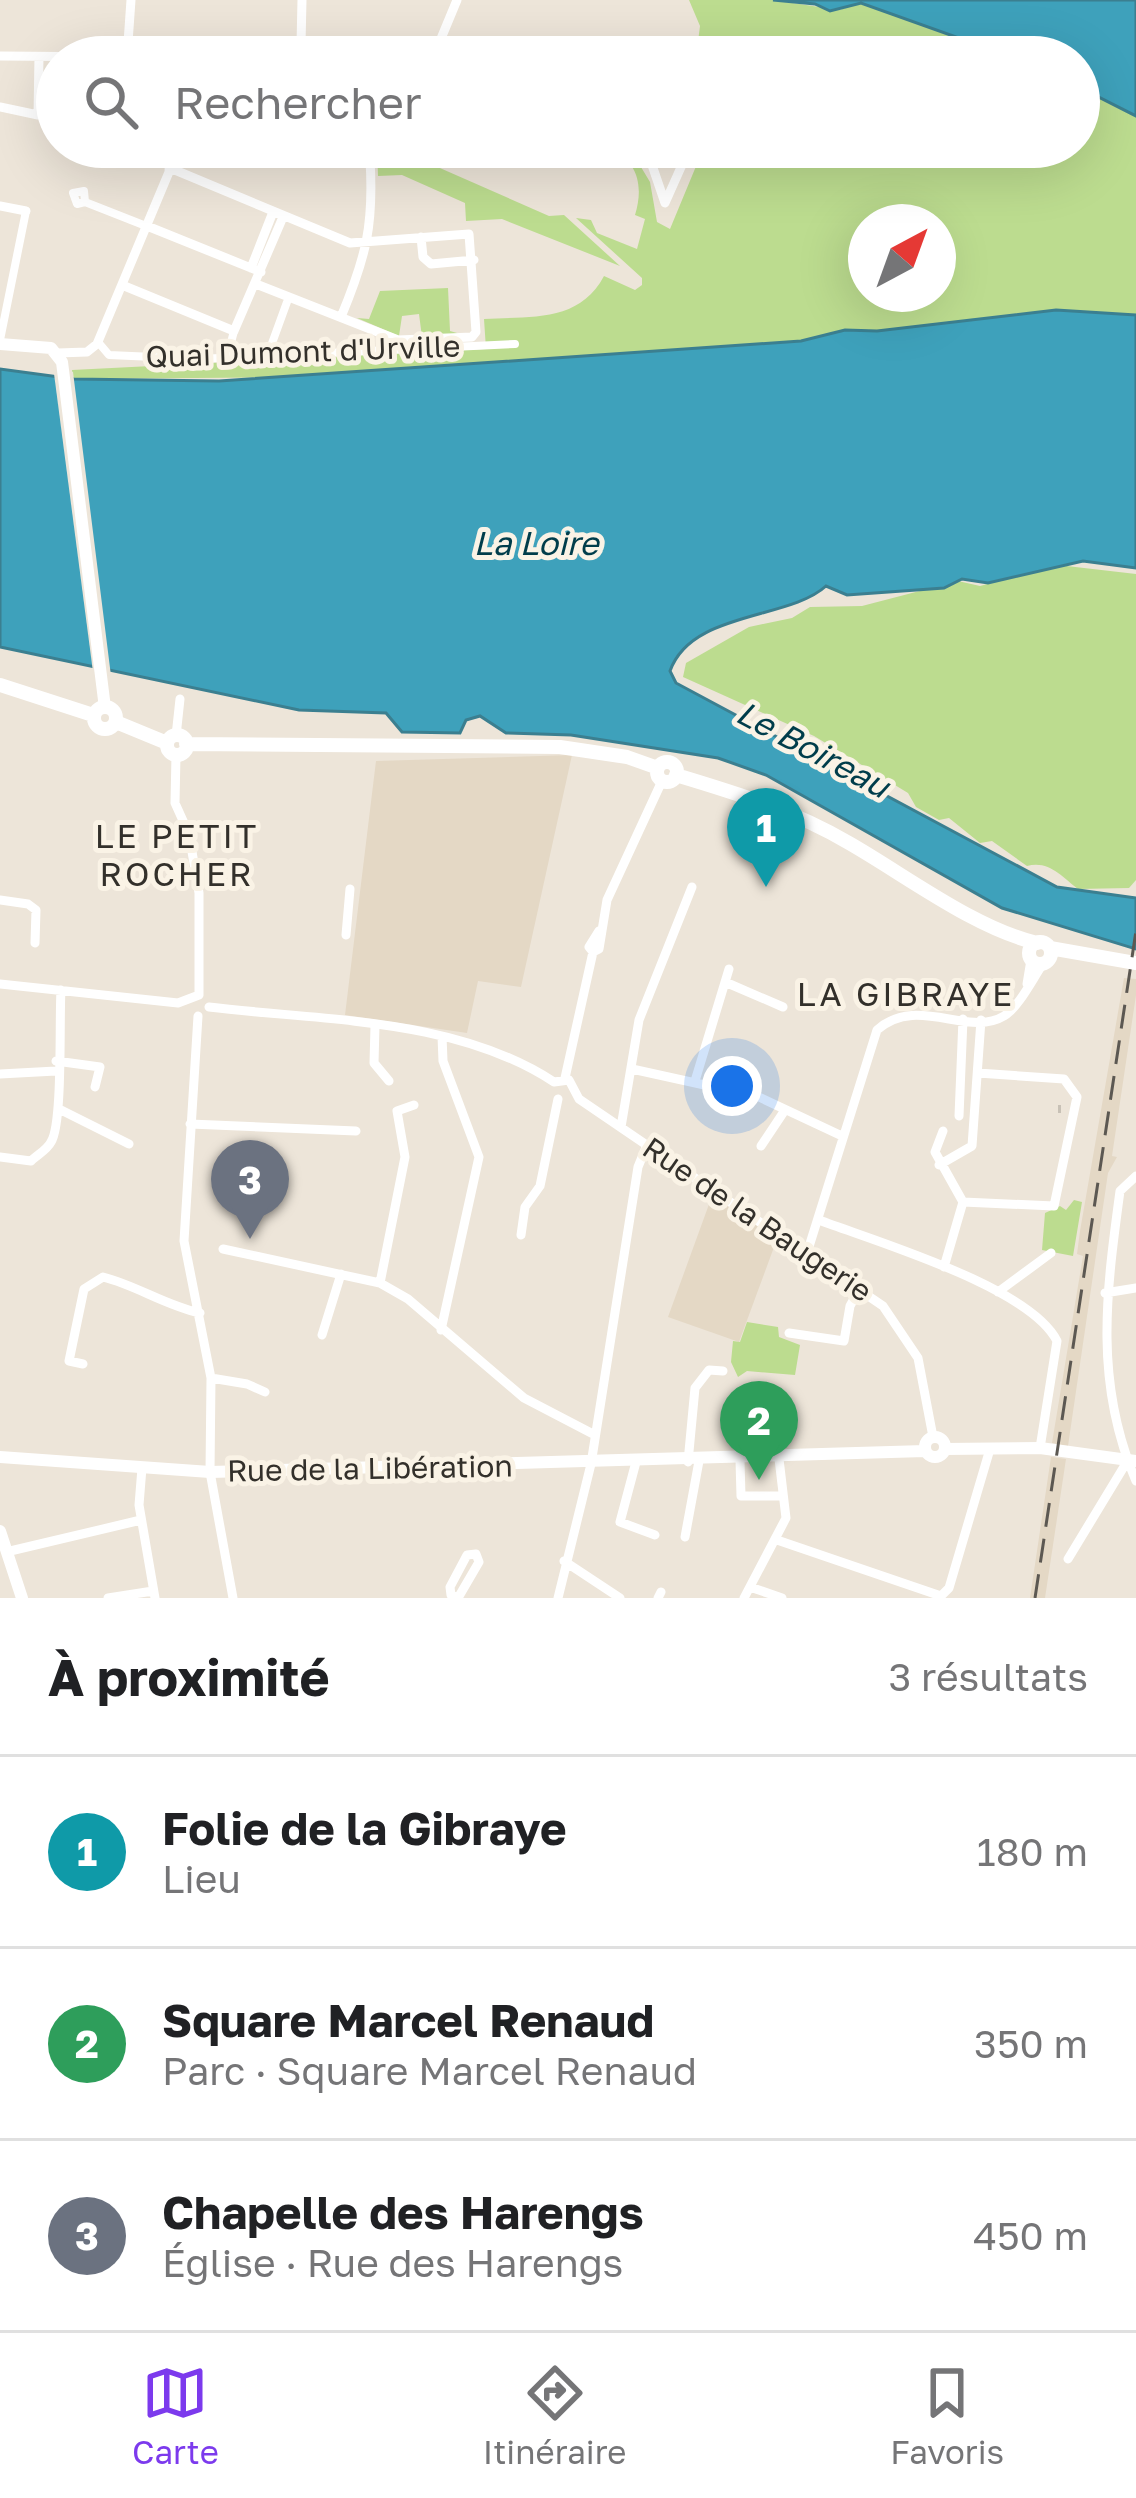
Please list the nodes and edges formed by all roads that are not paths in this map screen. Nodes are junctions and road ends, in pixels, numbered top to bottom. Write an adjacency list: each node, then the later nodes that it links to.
1 (130, 0): 4 (street)
2 (302, 0): 5 (street)
3 (457, 0): 6 (street)
4 (129, 36)
5 (301, 36)
6 (447, 36)
7 (0, 56): 8 (street)
8 (36, 57)
9 (0, 107): 10 (street)
10 (36, 115)
11 (170, 168): 18 (street); 19 (street)
12 (369, 168): 21 (street)
13 (653, 168): 14 (street)
14 (681, 168)
15 (85, 202): 19 (street)
16 (0, 206): 17 (street)
17 (26, 211): 29 (street)
18 (278, 214): 21 (street); 23 (street)
19 (147, 226): 23 (street); 25 (street)
20 (421, 237): 21 (street); 22 (street); 22 (street)
21 (370, 238): 27 (street)
22 (474, 260): 27 (street, Quai Dumont d'Urville)
23 (256, 270): 24 (street)
24 (256, 284): 27 (street); 28 (street)
25 (122, 285): 28 (street); 30 (street)
26 (286, 302): 33 (street)
27 (341, 316)
28 (234, 331): 35 (street)
29 (0, 342): 34 (street)
30 (98, 342): 34 (street); 36 (street, Quai Dumont d'Urville)
31 (202, 344): 36 (street)
32 (515, 344): 33 (street, Quai Dumont d'Urville)
33 (267, 357): 35 (street, Quai Dumont d'Urville)
34 (60, 358): 39 (street)
35 (226, 358): 36 (street, Quai Dumont d'Urville)
36 (199, 359)
37 (0, 686): 39 (main road)
38 (181, 699): 40 (street)
39 (101, 708): 40 (main road)
40 (176, 745): 41 (main road); 53 (street)
41 (665, 775): 47 (main road); 65 (street)
42 (692, 887): 62 (street)
43 (350, 889): 45 (street)
44 (0, 900): 46 (street)
45 (346, 935)
46 (34, 943)
47 (1040, 955): 48 (main road); 58 (street)
48 (1136, 967)
49 (729, 969): 50 (street)
50 (725, 982): 55 (street); 67 (street)
51 (0, 984): 52 (street)
52 (61, 990): 53 (street); 61 (street)
53 (189, 1001): 54 (street); 56 (street)
54 (209, 1007): 56 (street); 59 (street)
55 (783, 1007)
56 (198, 1016): 79 (street)
57 (964, 1018): 58 (street); 77 (street); 83 (street)
58 (981, 1020): 63 (street)
59 (375, 1026): 60 (street); 66 (street)
60 (442, 1036): 65 (street); 104 (street)
61 (56, 1066): 64 (street); 68 (street); 73 (street)
62 (632, 1069): 67 (street); 80 (street)
63 (978, 1073): 76 (street); 88 (street)
64 (0, 1074)
65 (559, 1080): 69 (street); 70 (street)
66 (388, 1081)
67 (695, 1082): 74 (street)
68 (95, 1087)
69 (572, 1093): 70 (street); 80 (street, Rue de la Baugerie)
70 (558, 1099): 92 (street)
71 (414, 1105): 75 (street)
72 (1061, 1109): 76 (street)
73 (61, 1110): 84 (street); 87 (street)
74 (785, 1110): 83 (street); 86 (street)
75 (397, 1111): 78 (street); 98 (street)
76 (1075, 1111): 90 (street)
77 (959, 1116)
78 (383, 1118)
79 (190, 1124): 81 (street); 103 (street)
80 (621, 1127): 85 (street, Rue de la Baugerie)
81 (356, 1131)
82 (943, 1131): 88 (street)
83 (842, 1136): 91 (street)
84 (129, 1144)
85 (647, 1145): 94 (street, Rue de la Baugerie); 111 (street)
86 (761, 1146)
87 (0, 1157)
88 (940, 1165): 90 (street)
89 (1136, 1176): 102 (street)
90 (963, 1202): 96 (street)
91 (819, 1220): 94 (street); 96 (street)
92 (521, 1235)
93 (223, 1249): 97 (street)
94 (807, 1253): 99 (street, Rue de la Baugerie)
95 (1051, 1253): 101 (street)
96 (944, 1267): 101 (street)
97 (341, 1274): 98 (street); 106 (street)
98 (380, 1283): 104 (street)
99 (860, 1288): 105 (street); 112 (street, Rue de la Baugerie)
100 (1136, 1288): 102 (street)
101 (998, 1292): 113 (street)
102 (1105, 1293): 120 (street)
103 (200, 1313): 107 (street); 109 (street)
104 (441, 1330): 111 (street)
105 (789, 1334)
106 (322, 1335)
107 (83, 1364)
108 (723, 1371): 121 (street)
109 (211, 1378): 110 (street); 125 (street)
110 (265, 1393)
111 (595, 1435): 123 (street)
112 (933, 1437): 114 (street); 116 (street)
113 (1042, 1448): 115 (street, Rue de la Libération); 120 (street, Rue de la Libération)
114 (945, 1449): 115 (street, Rue de la Libération); 116 (street, Rue de la Libération)
115 (990, 1450): 132 (street)
116 (925, 1451): 118 (street, Rue de la Libération)
117 (0, 1456): 124 (street, Rue de la Libération)
118 (779, 1459): 119 (street, Rue de la Libération); 127 (street)
119 (740, 1460): 121 (street, Rue de la Libération); 127 (street)
120 (1132, 1460): 126 (street); 134 (street)
121 (693, 1461): 122 (street, Rue de la Libération); 131 (street)
122 (637, 1462): 123 (street, Rue de la Libération); 130 (street)
123 (591, 1464): 125 (street, Rue de la Libération); 135 (street)
124 (142, 1468): 125 (street, Rue de la Libération); 128 (street)
125 (210, 1472): 140 (street)
126 (1136, 1481)
127 (780, 1496): 132 (street)
128 (141, 1520): 133 (street); 137 (street)
129 (0, 1531): 133 (street)
130 (655, 1535)
131 (685, 1537)
132 (777, 1540): 136 (street)
133 (6, 1552): 138 (street)
134 (1068, 1558)
135 (564, 1561): 141 (street); 142 (street)
136 (751, 1587): 143 (street); 144 (street)
137 (154, 1594): 139 (street)
138 (22, 1598)
139 (108, 1598)
140 (233, 1598)
141 (558, 1598)
142 (620, 1598)
143 (744, 1598)
144 (782, 1598)

